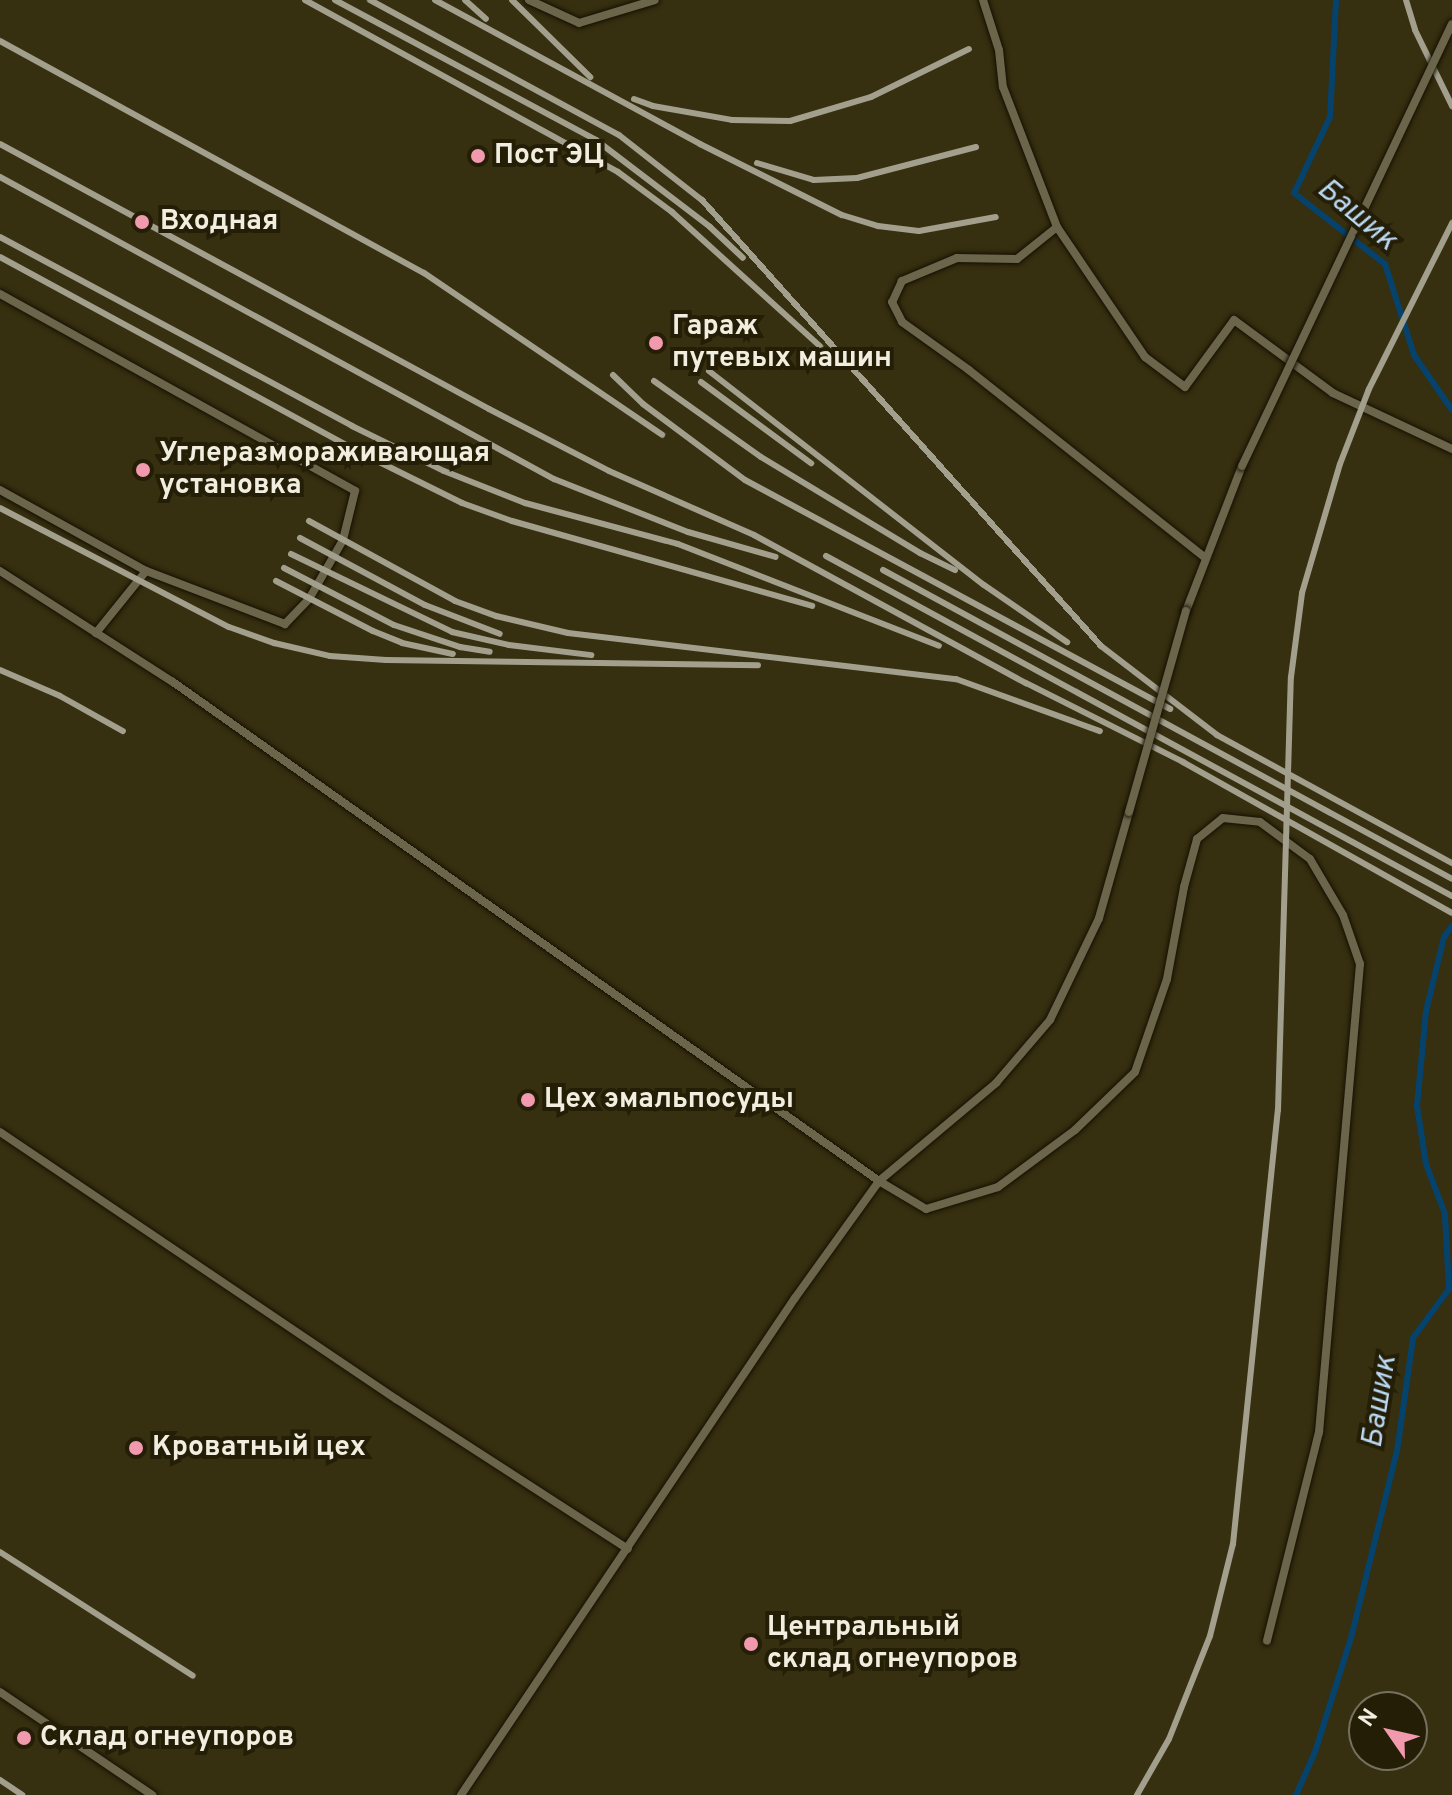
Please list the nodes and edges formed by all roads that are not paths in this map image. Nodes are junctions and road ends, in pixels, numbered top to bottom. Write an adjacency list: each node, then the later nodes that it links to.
1 (529, 0): 2 (lane)
2 (655, 0)
3 (983, 0): 5 (lane)
4 (1452, 24): 9 (lane, bridge)
5 (1057, 227): 7 (lane); 9 (lane)
6 (0, 294): 11 (lane)
7 (1448, 447)
8 (0, 490): 11 (lane)
9 (1204, 557): 14 (lane, bridge)
10 (0, 571): 12 (lane)
11 (146, 571): 12 (lane)
12 (96, 633): 14 (lane)
13 (0, 1132): 15 (lane)
14 (879, 1181): 15 (lane); 16 (lane)
15 (628, 1549): 19 (lane)
16 (1267, 1641)
17 (0, 1692): 18 (lane)
18 (152, 1795)
19 (461, 1795)

